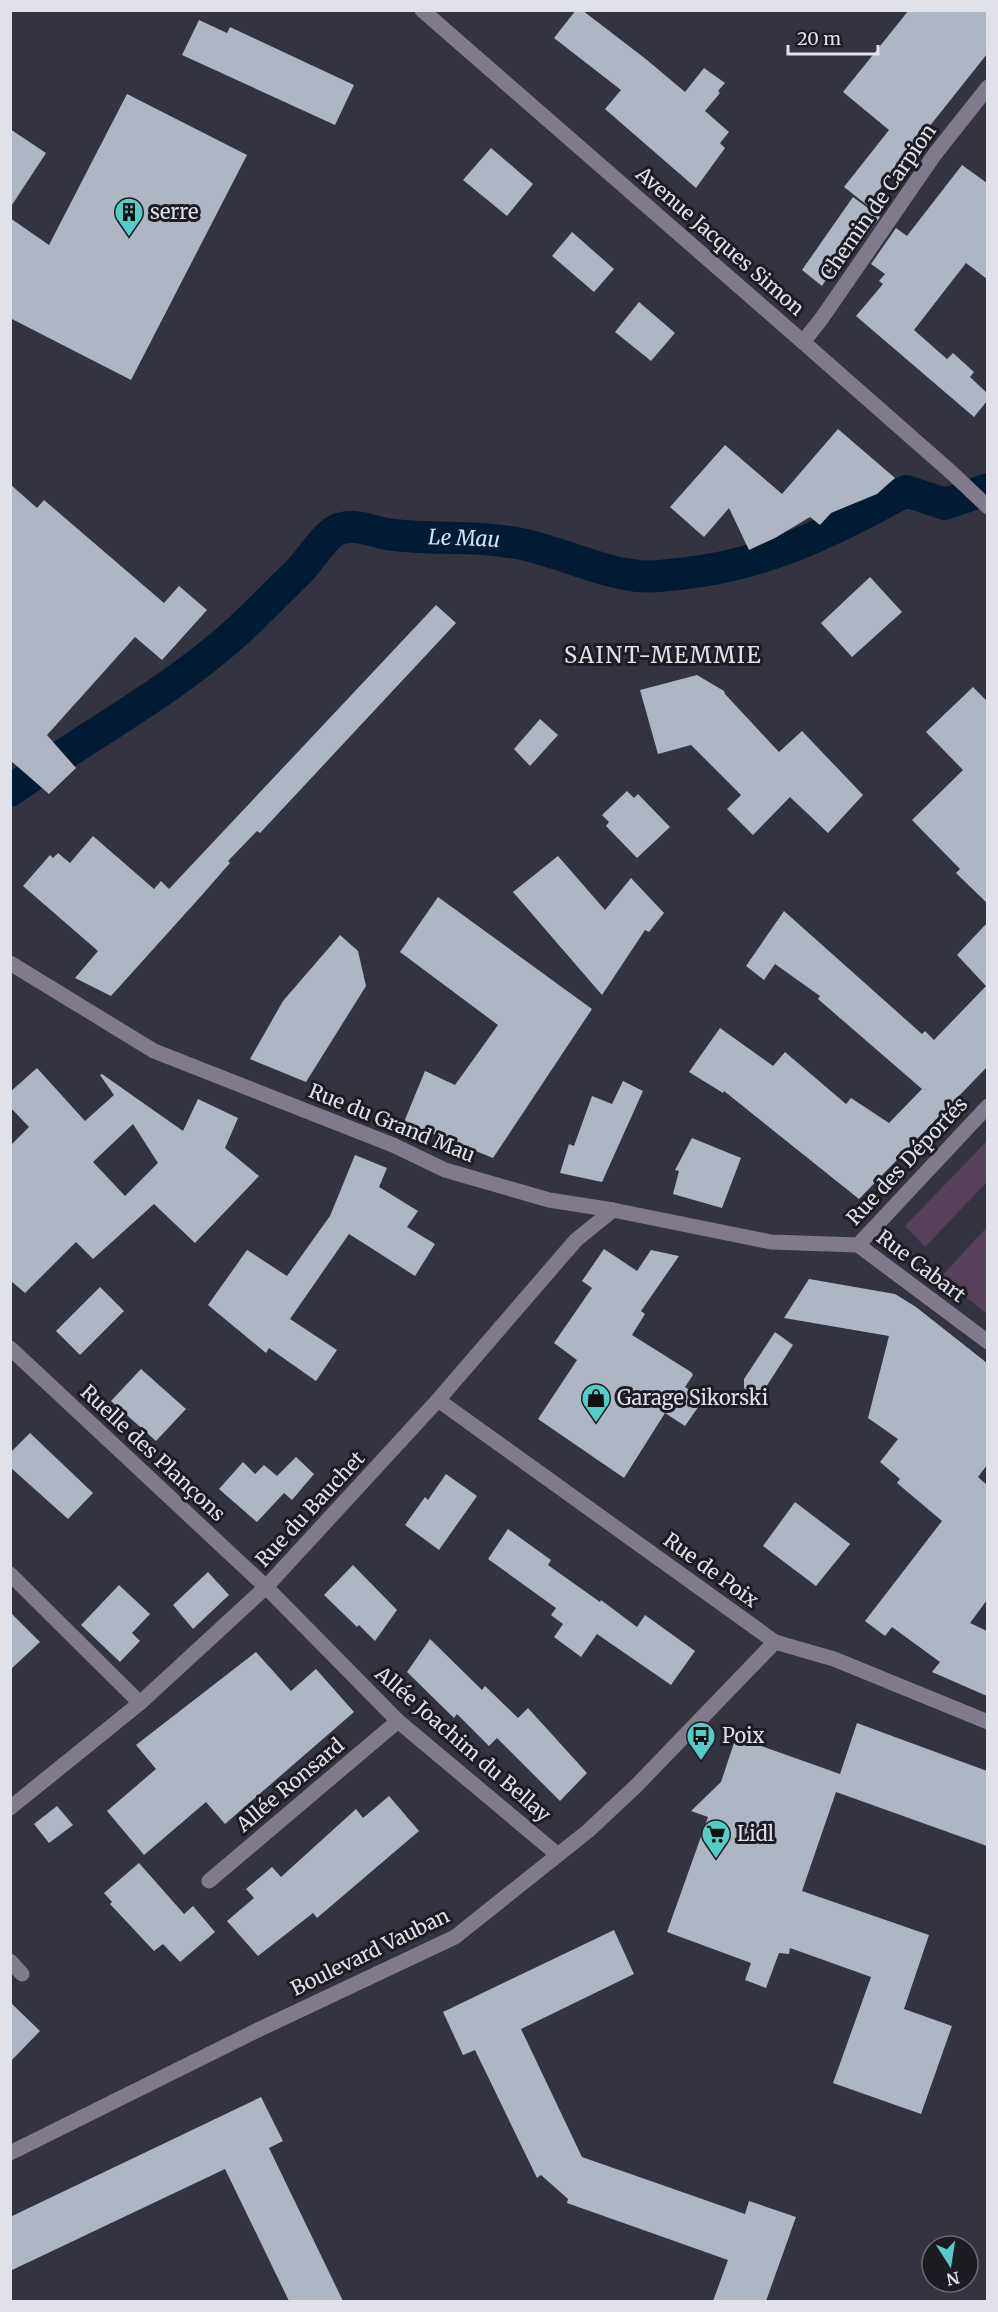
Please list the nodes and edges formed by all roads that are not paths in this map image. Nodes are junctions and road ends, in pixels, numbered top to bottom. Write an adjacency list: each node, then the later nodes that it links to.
1 (422, 10): 3 (street, Avenue Jacques Simon)
2 (987, 87): 3 (street, Chemin de Carpion)
3 (803, 342): 4 (street, Avenue Jacques Simon)
4 (987, 507)
5 (10, 963): 7 (street, Rue du Grand Mau)
6 (987, 1106): 8 (street, Rue des Déportés)
7 (613, 1210): 8 (street, Rue du Grand Mau); 11 (street, Rue du Bauchet)
8 (858, 1245): 9 (street, Rue Cabart)
9 (987, 1342)
10 (10, 1348): 13 (street, Ruelle des Plançons)
11 (438, 1400): 13 (street, Rue du Bauchet); 14 (street, Rue de Poix)
12 (10, 1574): 15 (street)
13 (266, 1587): 15 (street, Rue du Bauchet); 16 (street, Allée Joachim du Bellay)
14 (775, 1642): 17 (street, Rue de Poix); 19 (street, Boulevard Vauban)
15 (140, 1703): 18 (street, Rue du Bauchet)
16 (398, 1721): 19 (street, Allée Joachim du Bellay); 20 (street, Allée Ronsard)
17 (987, 1722)
18 (10, 1808)
19 (558, 1855): 23 (street, Boulevard Vauban)
20 (209, 1881)
21 (10, 1961): 22 (street)
22 (22, 1974)
23 (10, 2153)

